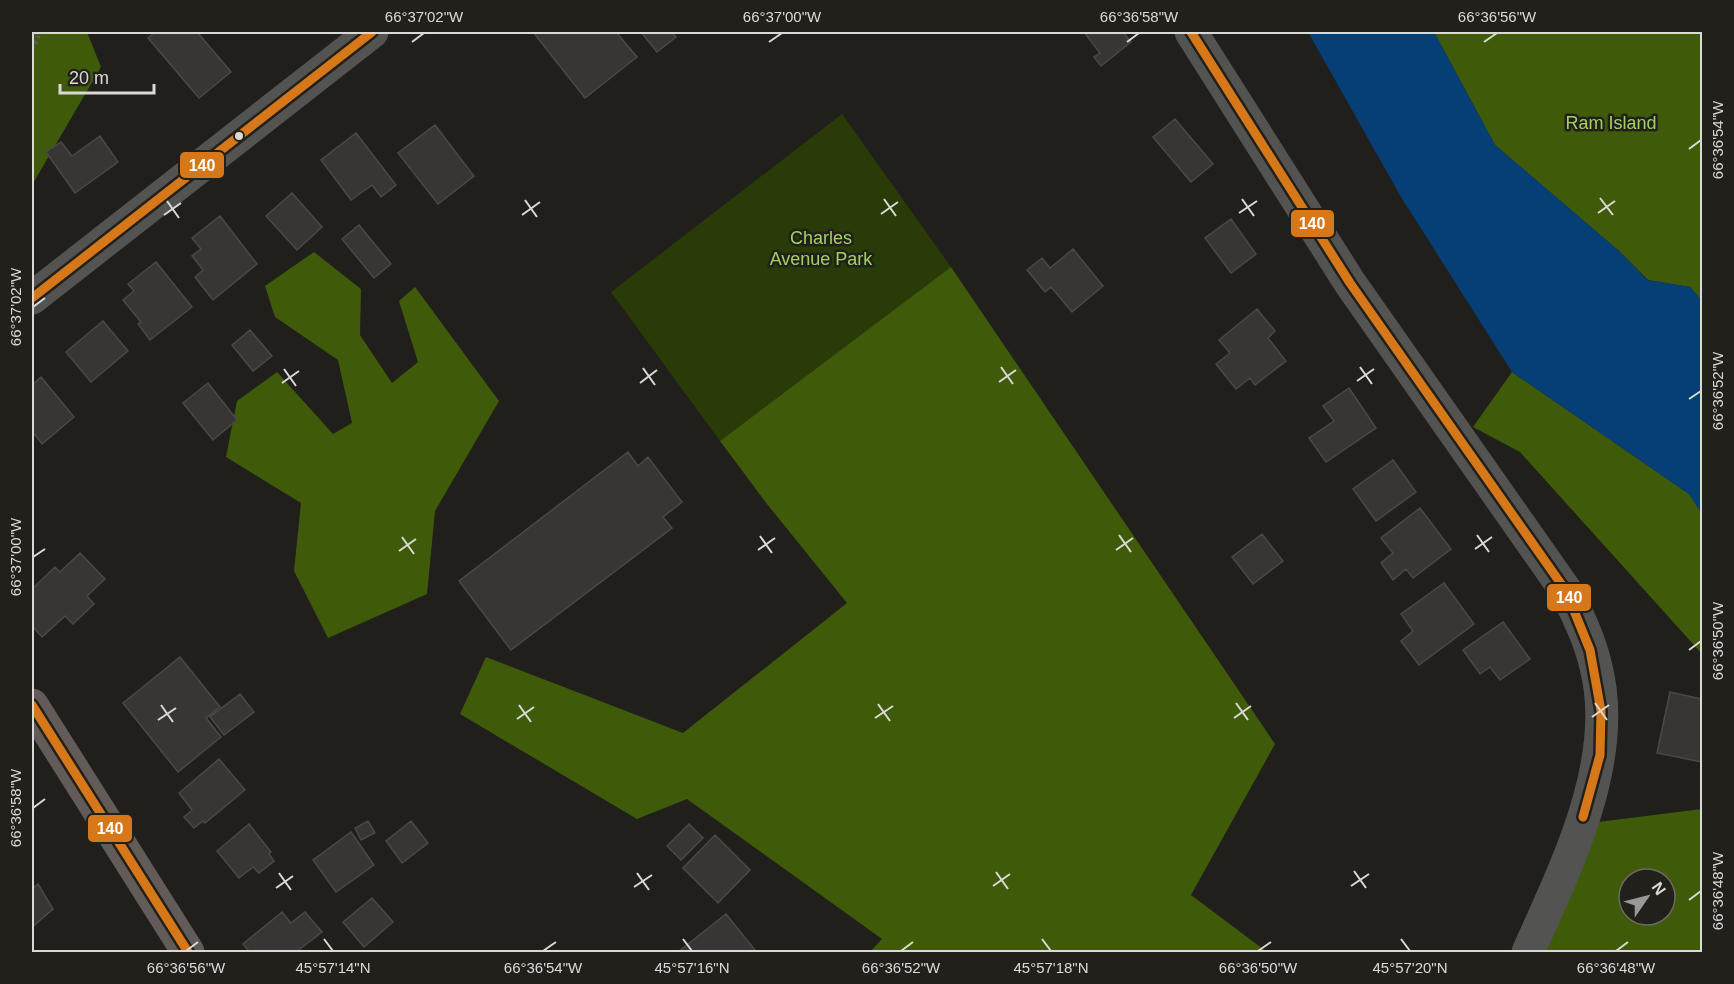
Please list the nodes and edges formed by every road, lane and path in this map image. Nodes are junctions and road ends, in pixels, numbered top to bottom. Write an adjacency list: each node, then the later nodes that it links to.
1 (41, 32): 4 (path)
2 (372, 32): 5 (street)
3 (1191, 32): 8 (street)
4 (32, 49)
5 (32, 298)
6 (32, 705): 7 (main road)
7 (188, 952)
8 (1528, 952)

